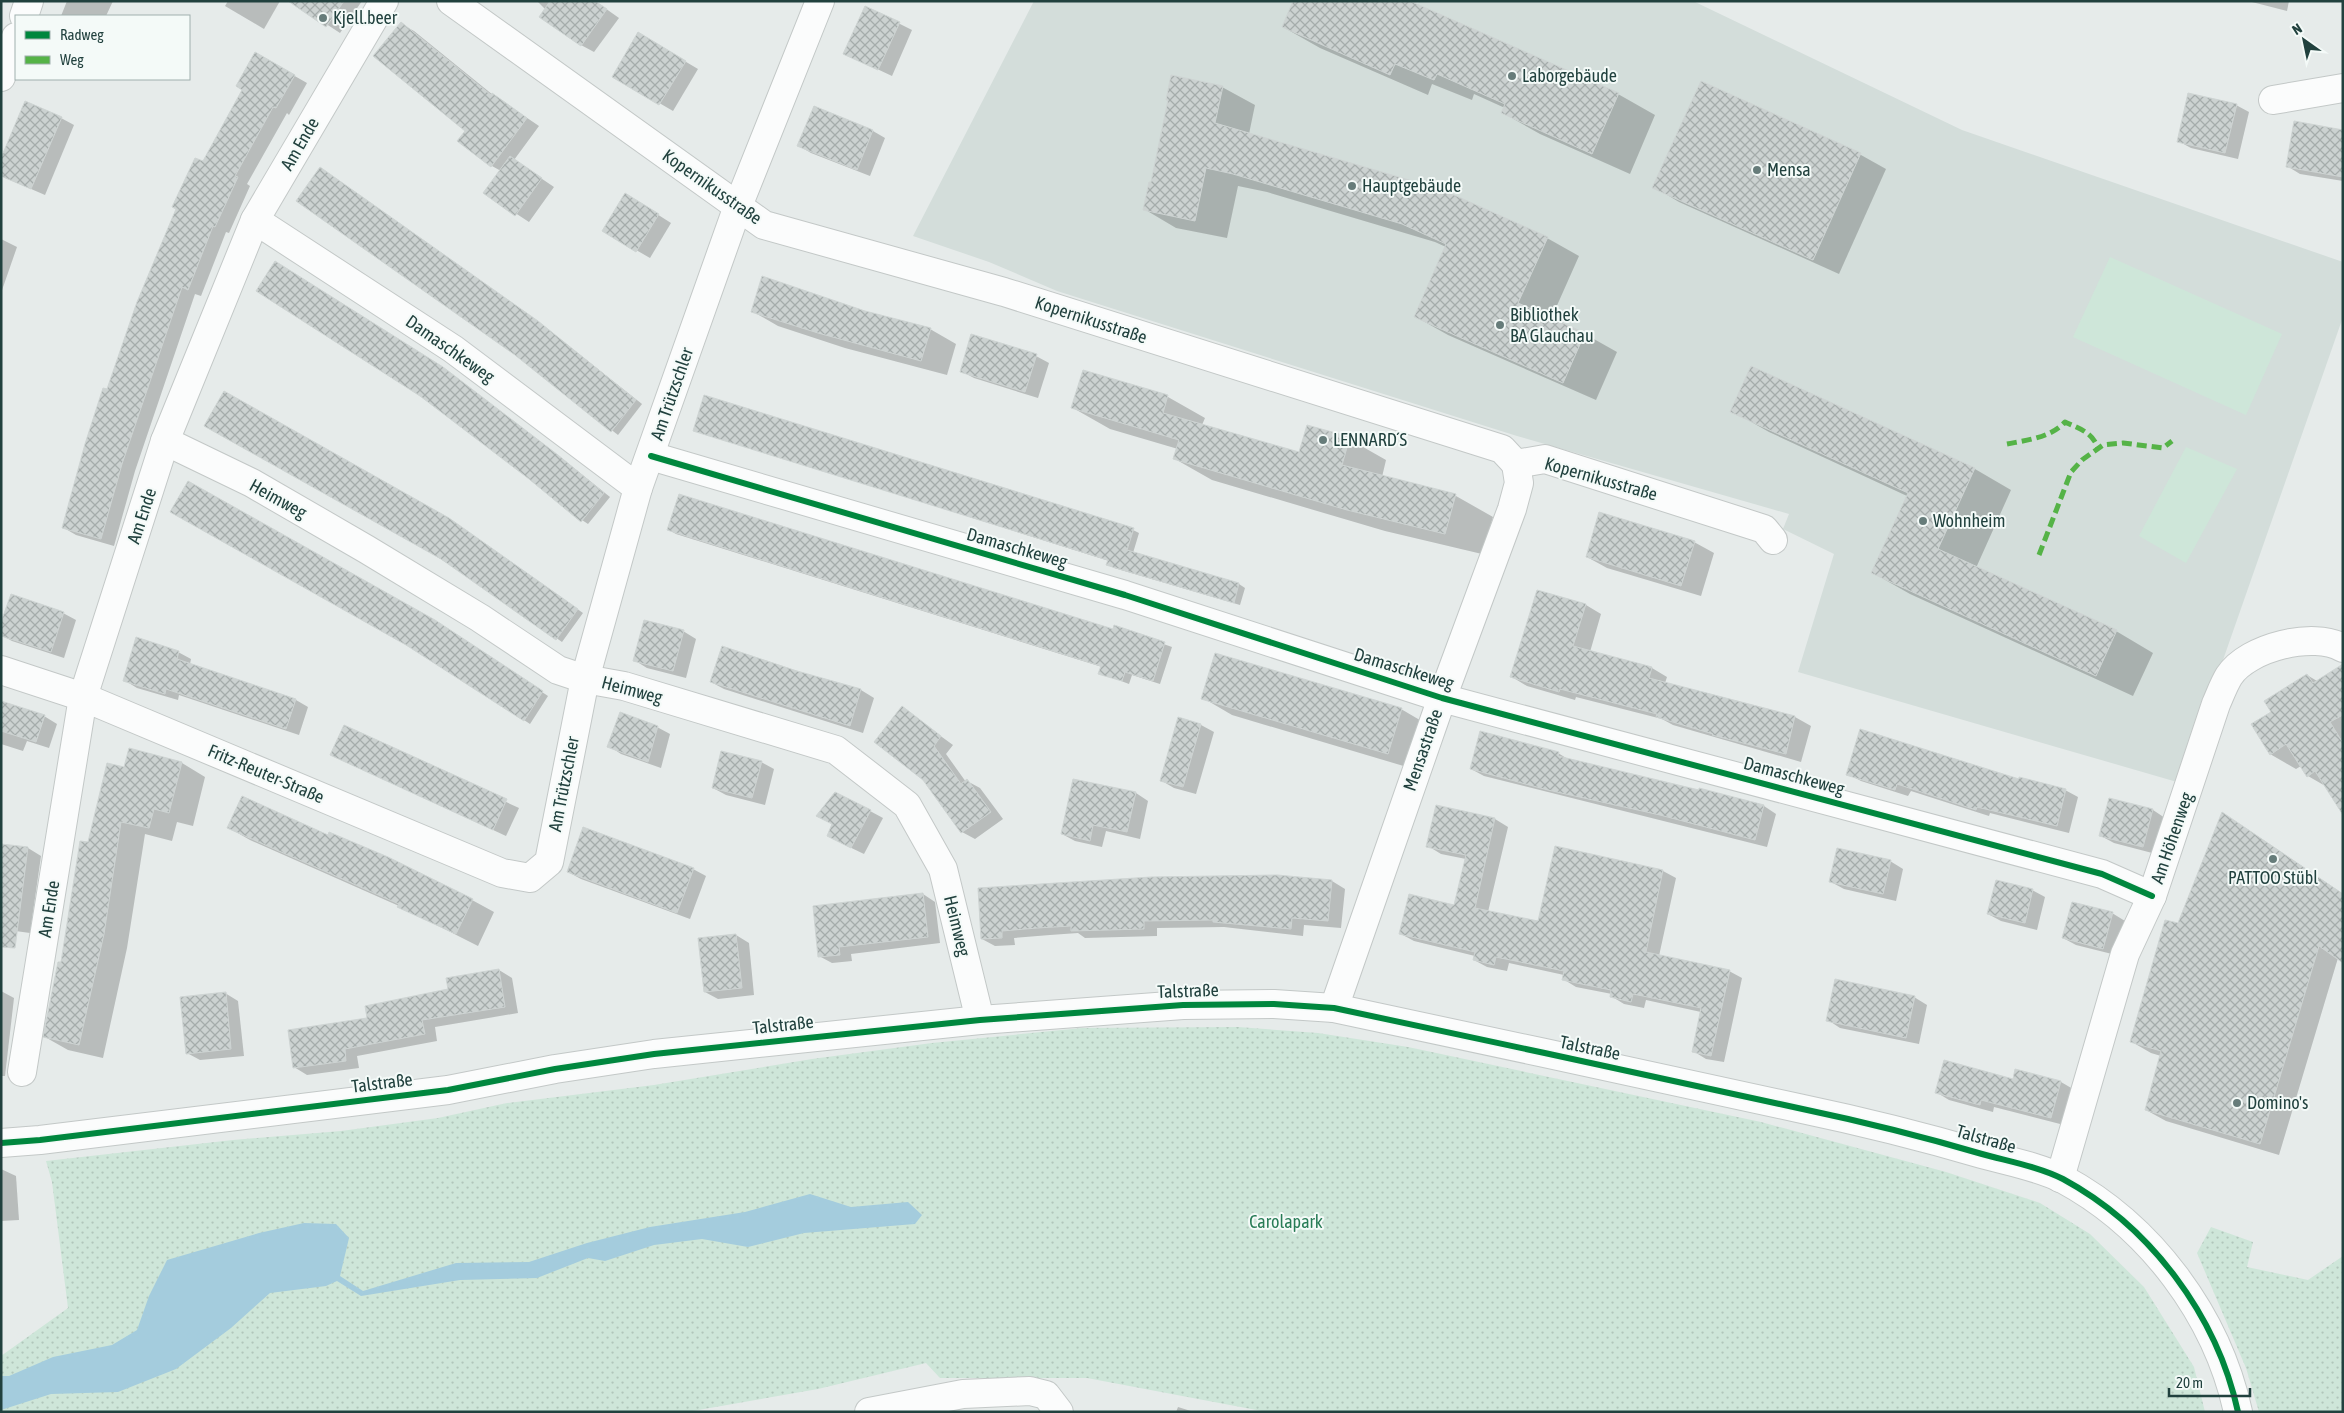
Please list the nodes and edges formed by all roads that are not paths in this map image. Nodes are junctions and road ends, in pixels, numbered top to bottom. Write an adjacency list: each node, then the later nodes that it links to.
1 (29, 1): 5 (street)
2 (384, 1): 11 (street, Am Ende)
3 (451, 1): 10 (street, Kopernikusstraße)
4 (820, 1): 10 (street, Am Trützschler)
5 (24, 15)
6 (15, 40): 7 (street)
7 (1, 77)
8 (2343, 88): 9 (street)
9 (2273, 100)
10 (738, 206): 13 (street, Am Trützschler); 14 (street, Kopernikusstraße)
11 (255, 220): 12 (street, Am Ende); 15 (street, Damaschkeweg)
12 (166, 441): 19 (street, Heimweg); 20 (street, Am Ende)
13 (650, 456): 15 (street, Am Trützschler); 21 (street, Damaschkeweg)
14 (1516, 464): 16 (street, Kopernikusstraße); 21 (street, Mensastraße)
15 (638, 488): 19 (street, Am Trützschler)
16 (1772, 540)
17 (2343, 648): 23 (street, Am Höhenweg)
18 (1, 670): 20 (street, Fritz-Reuter-Straße)
19 (585, 678): 22 (street, Am Trützschler); 25 (street, Heimweg)
20 (84, 697): 22 (street, Fritz-Reuter-Straße); 26 (street, Am Ende)
21 (1442, 698): 23 (street, Damaschkeweg); 24 (street, Mensastraße)
22 (530, 878)
23 (2152, 896): 28 (street, Am Höhenweg)
24 (1334, 1008): 25 (street, Talstraße); 28 (street, Talstraße)
25 (980, 1020): 27 (street, Talstraße)
26 (22, 1072)
27 (1, 1143)
28 (2060, 1178): 31 (street, Talstraße)
29 (870, 1412): 30 (street)
30 (1059, 1412)
31 (2238, 1412)

